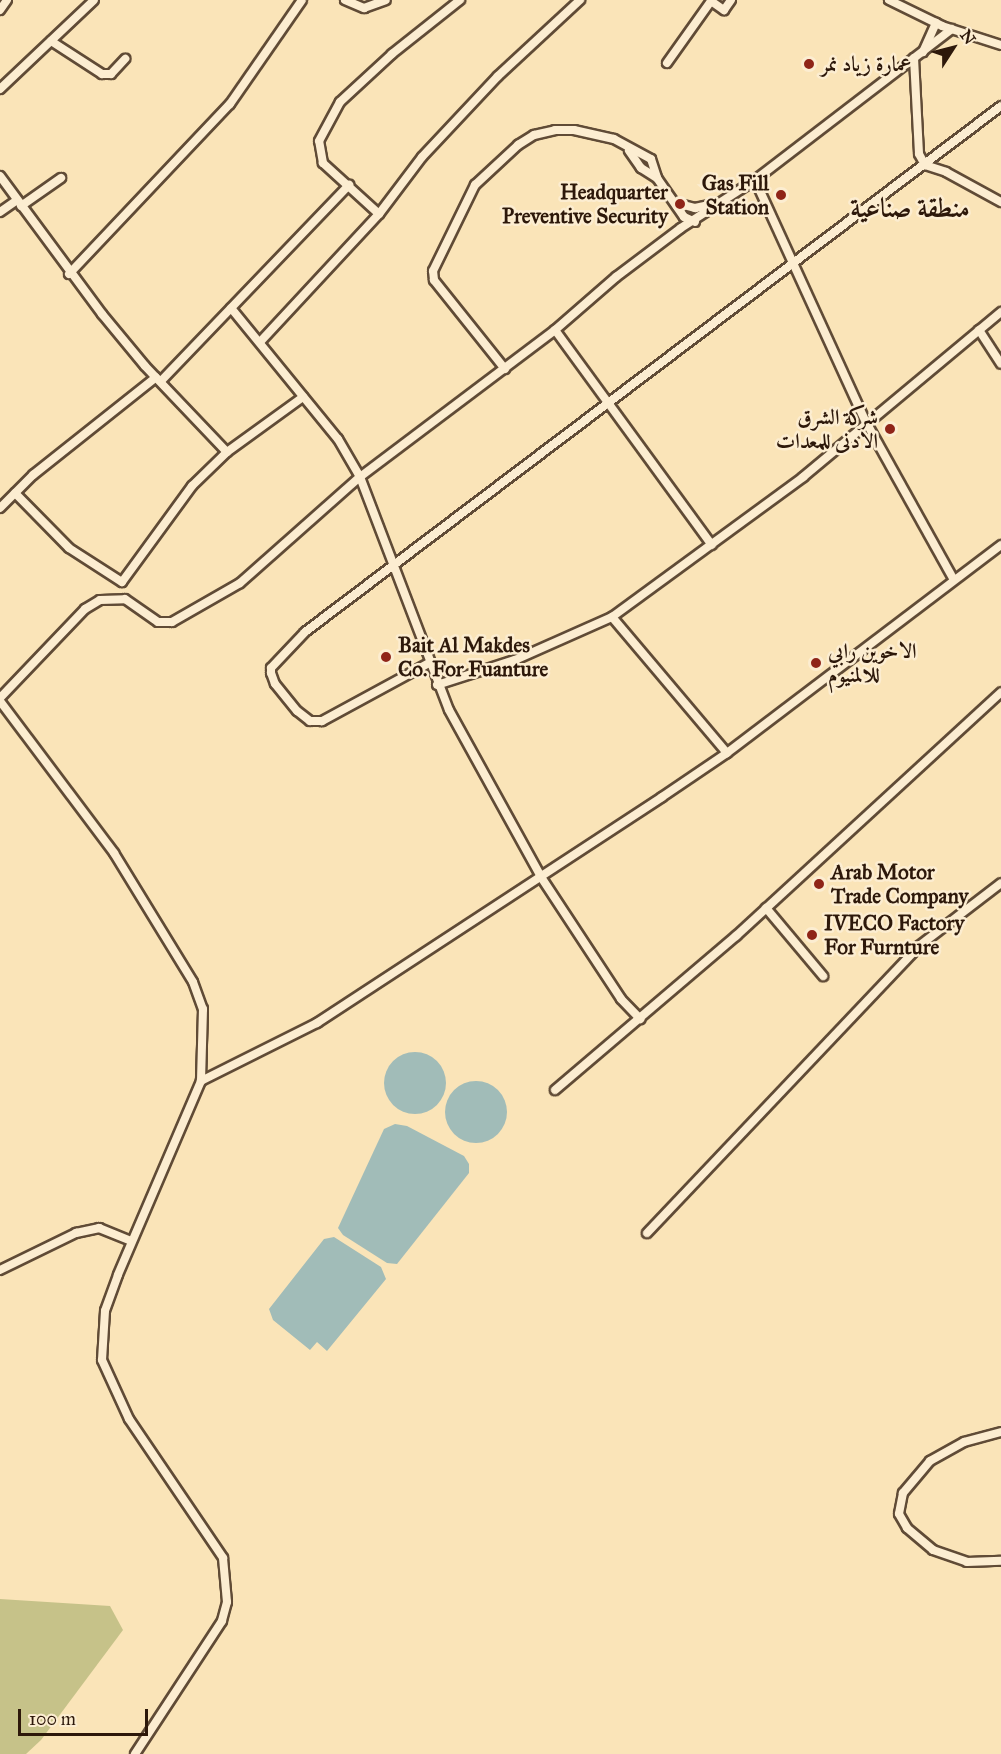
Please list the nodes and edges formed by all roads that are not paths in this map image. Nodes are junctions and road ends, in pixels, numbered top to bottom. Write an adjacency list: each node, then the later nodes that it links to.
1 (7, 0): 10 (street)
2 (94, 0): 13 (street)
3 (302, 0): 39 (street)
4 (345, 0): 5 (street)
5 (386, 0)
6 (460, 0): 27 (street)
7 (580, 0): 34 (street)
8 (731, 0): 18 (street)
9 (889, 0): 11 (street)
10 (0, 10)
11 (936, 23): 12 (street); 15 (street)
12 (952, 29): 14 (street); 15 (street)
13 (51, 41): 17 (street); 19 (street)
14 (1001, 45)
15 (923, 52): 16 (street)
16 (914, 58): 22 (street); 26 (street)
17 (125, 59)
18 (667, 63)
19 (0, 89)
20 (1001, 106): 22 (street)
21 (629, 150): 25 (street); 25 (street); 46 (street)
22 (924, 165): 28 (street); 38 (street)
23 (0, 176): 29 (street)
24 (61, 178): 29 (street)
25 (657, 178): 30 (street)
26 (755, 180): 31 (street); 38 (street)
27 (349, 185): 34 (street); 40 (street)
28 (1001, 202)
29 (19, 203): 33 (street); 39 (street)
30 (676, 203): 32 (street); 35 (street); 37 (street)
31 (718, 203): 32 (street); 36 (street)
32 (689, 207): 35 (street)
33 (0, 212)
34 (379, 214): 44 (street)
35 (684, 217): 36 (street); 37 (street)
36 (695, 222): 37 (street)
37 (681, 228): 42 (street)
38 (791, 262): 49 (street); 50 (street)
39 (69, 274): 47 (street)
40 (231, 308): 44 (street); 47 (street)
41 (1001, 312): 43 (street)
42 (555, 330): 46 (street); 49 (street)
43 (979, 330): 45 (street); 50 (street)
44 (260, 342): 48 (street)
45 (1001, 364)
46 (505, 369): 52 (street)
47 (158, 379): 51 (street); 53 (street)
48 (303, 397): 51 (street); 52 (street)
49 (609, 401): 55 (street); 57 (street)
50 (866, 422): 55 (street); 58 (street)
51 (227, 452): 53 (street)
52 (360, 477): 57 (street); 63 (street)
53 (15, 493): 54 (street)
54 (0, 508)
55 (712, 545): 59 (street)
56 (1001, 545): 58 (street)
57 (393, 567): 60 (street); 60 (street)
58 (953, 578): 64 (street)
59 (612, 617): 61 (street); 64 (street)
60 (429, 663): 61 (street)
61 (437, 685): 65 (street)
62 (1001, 692): 67 (street)
63 (0, 699): 70 (street)
64 (727, 753): 65 (street)
65 (541, 877): 69 (street); 70 (street)
66 (1001, 883): 72 (street)
67 (766, 908): 68 (street); 69 (street)
68 (823, 976)
69 (640, 1019): 71 (street)
70 (201, 1081): 73 (street)
71 (555, 1090)
72 (647, 1233)
73 (132, 1241): 74 (street); 77 (street)
74 (0, 1270)
75 (1001, 1432): 76 (street)
76 (1001, 1561)
77 (135, 1754)

